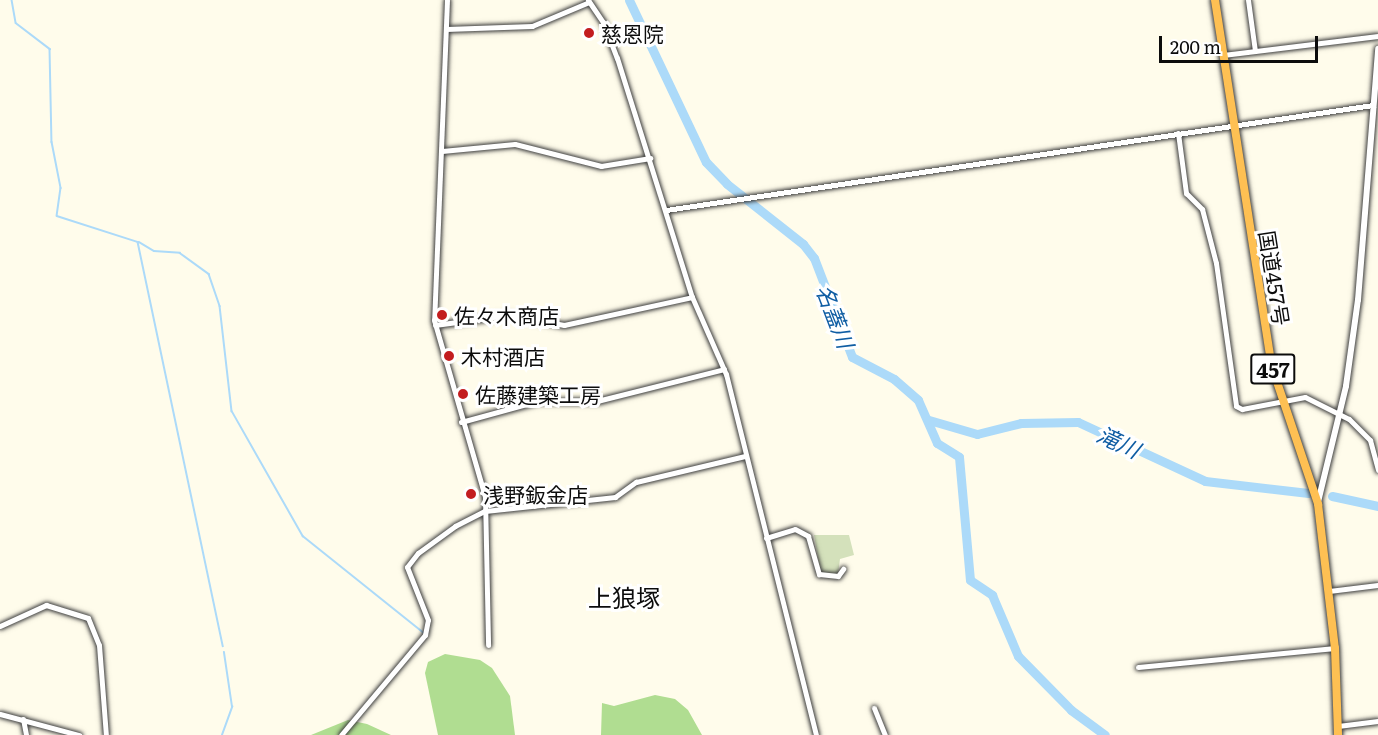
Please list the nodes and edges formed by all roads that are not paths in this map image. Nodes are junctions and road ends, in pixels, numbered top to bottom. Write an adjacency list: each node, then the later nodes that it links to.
1 (447, 0): 5 (street)
2 (1215, 0): 9 (highway, 国道457号 / 457)
3 (1248, 0): 8 (street)
4 (588, 1): 5 (street); 15 (street)
5 (446, 30): 14 (street)
6 (1378, 36): 8 (street)
7 (1378, 49): 10 (street)
8 (1255, 51): 9 (street)
9 (1223, 55): 11 (highway, 国道457号 / 457)
10 (1373, 105): 11 (street); 12 (street)
11 (1233, 127): 13 (street); 20 (highway, 国道457号 / 457)
12 (1375, 127): 21 (street)
13 (1178, 133): 16 (street); 20 (street)
14 (442, 151): 15 (street); 18 (street)
15 (650, 158): 16 (street)
16 (666, 210): 17 (street)
17 (692, 297): 18 (street); 19 (street)
18 (435, 325): 22 (street)
19 (724, 369): 22 (street); 23 (street)
20 (1284, 403): 21 (street); 25 (highway, 国道457号 / 457)
21 (1338, 413): 24 (street); 25 (street)
22 (461, 422): 26 (street)
23 (745, 456): 26 (street); 27 (street)
24 (1378, 470)
25 (1318, 504): 30 (highway, 国道457号 / 457)
26 (485, 511): 32 (street); 43 (street)
27 (766, 538): 28 (street); 44 (street)
28 (843, 569)
29 (1378, 585): 30 (street)
30 (1329, 591): 33 (highway, 国道457号 / 457)
31 (0, 626): 42 (street)
32 (488, 645)
33 (1335, 648): 34 (street); 39 (highway, 国道457号 / 457)
34 (1138, 667)
35 (874, 708): 45 (street)
36 (0, 714): 37 (street)
37 (23, 719): 40 (street); 41 (street)
38 (1378, 721): 39 (street)
39 (1338, 731)
40 (26, 735)
41 (79, 735)
42 (106, 735)
43 (341, 735)
44 (816, 735)
45 (885, 735)

